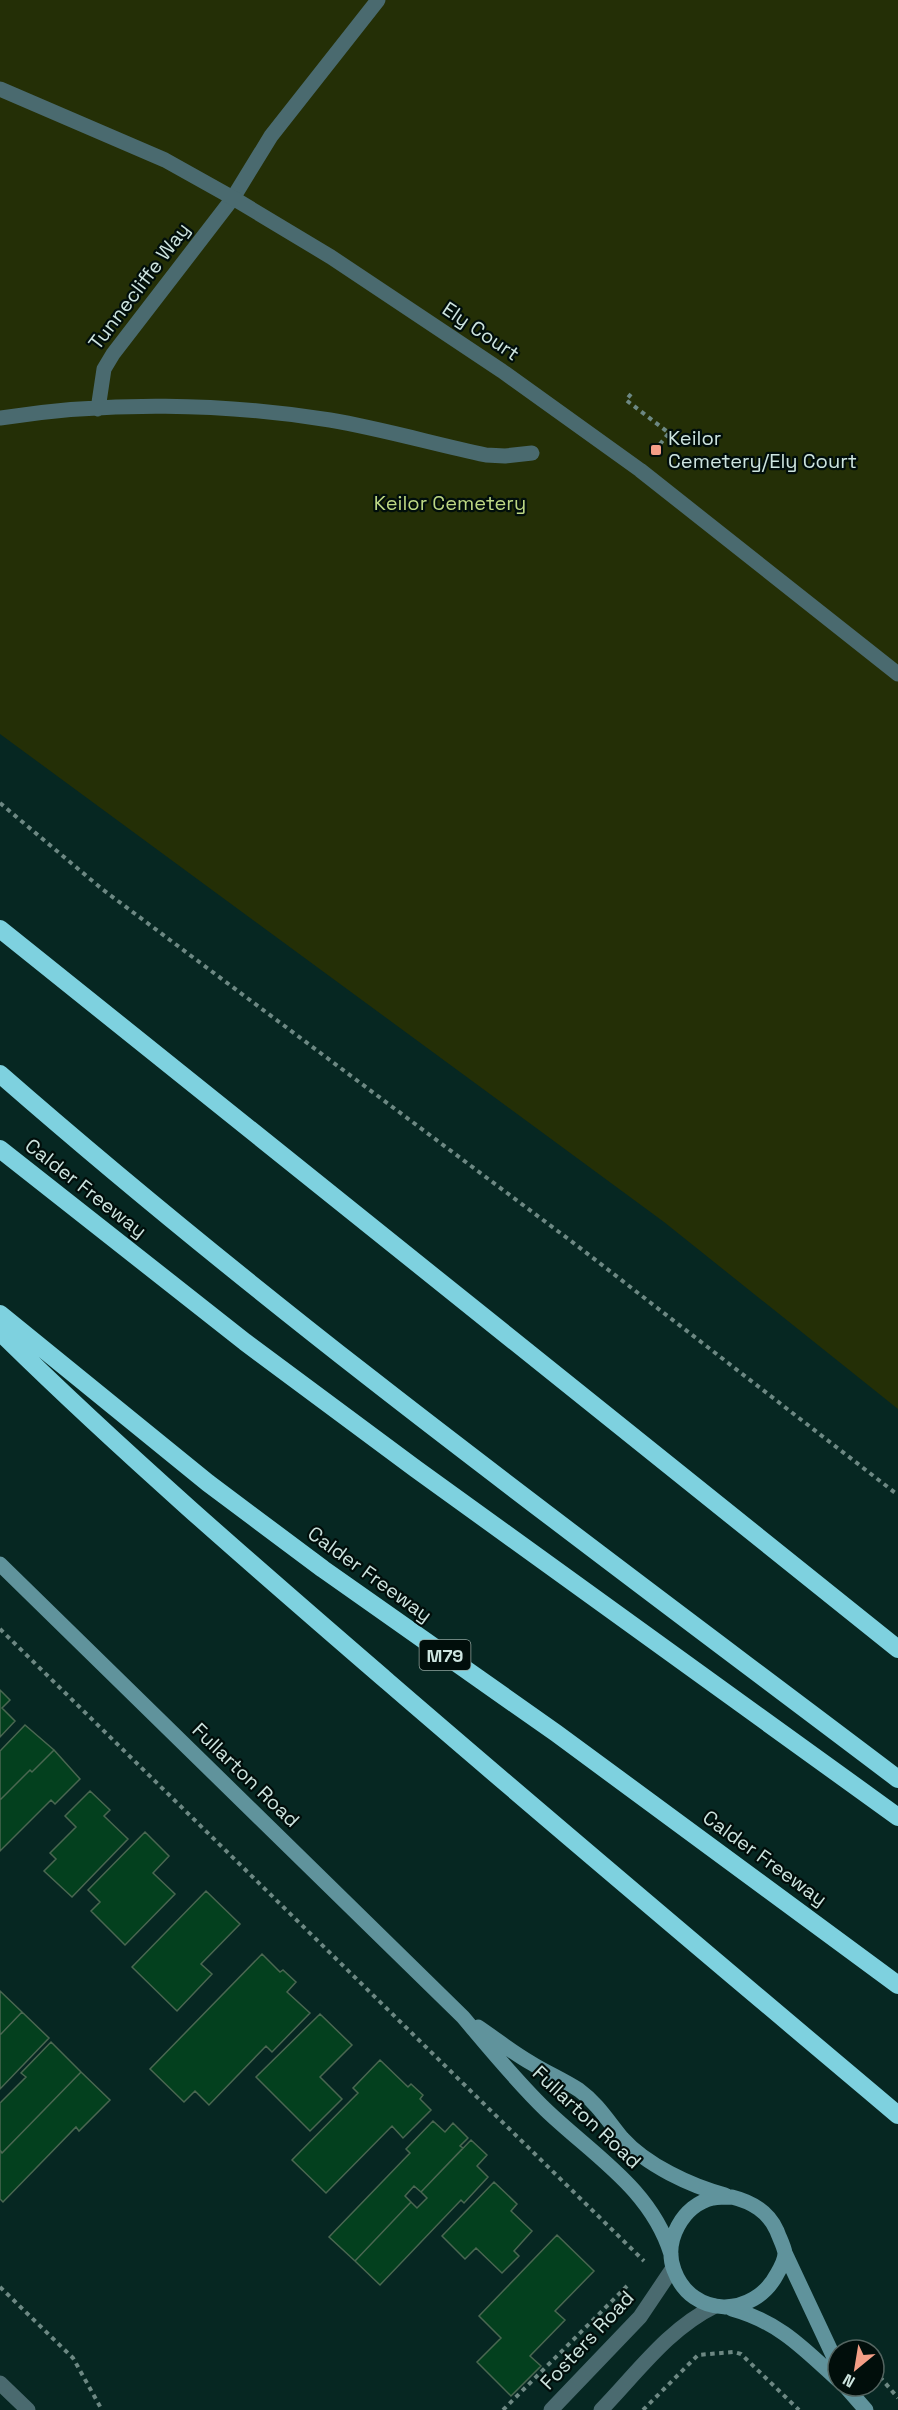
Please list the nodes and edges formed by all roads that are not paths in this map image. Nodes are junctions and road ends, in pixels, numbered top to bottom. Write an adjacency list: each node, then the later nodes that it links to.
1 (378, 0): 3 (street, Tunnecliffe Way)
2 (0, 89): 3 (street, Ely Court)
3 (233, 198): 4 (street, Tunnecliffe Way); 7 (street, Ely Court)
4 (98, 409): 5 (street); 6 (street)
5 (0, 418)
6 (532, 453)
7 (898, 674)
8 (0, 929): 14 (highway)
9 (0, 1074): 15 (highway)
10 (0, 1149): 16 (highway, Calder Freeway)
11 (0, 1314): 17 (highway, Calder Freeway / M79)
12 (0, 1332): 19 (highway)
13 (0, 1563): 18 (main road, Fullarton Road)
14 (898, 1649)
15 (898, 1779)
16 (898, 1817)
17 (898, 1985)
18 (463, 2017): 20 (main road, Fullarton Road); 22 (main road, Fullarton Road)
19 (898, 2115)
20 (732, 2197): 21 (main road); 22 (main road)
21 (785, 2253): 23 (main road); 24 (main road)
22 (672, 2261): 23 (main road); 29 (street, Fosters Road)
23 (722, 2307): 25 (main road); 30 (street)
24 (826, 2340)
25 (826, 2368)
26 (0, 2383): 28 (street)
27 (856, 2398): 31 (main road)
28 (28, 2410)
29 (551, 2410)
30 (601, 2410)
31 (866, 2410)

